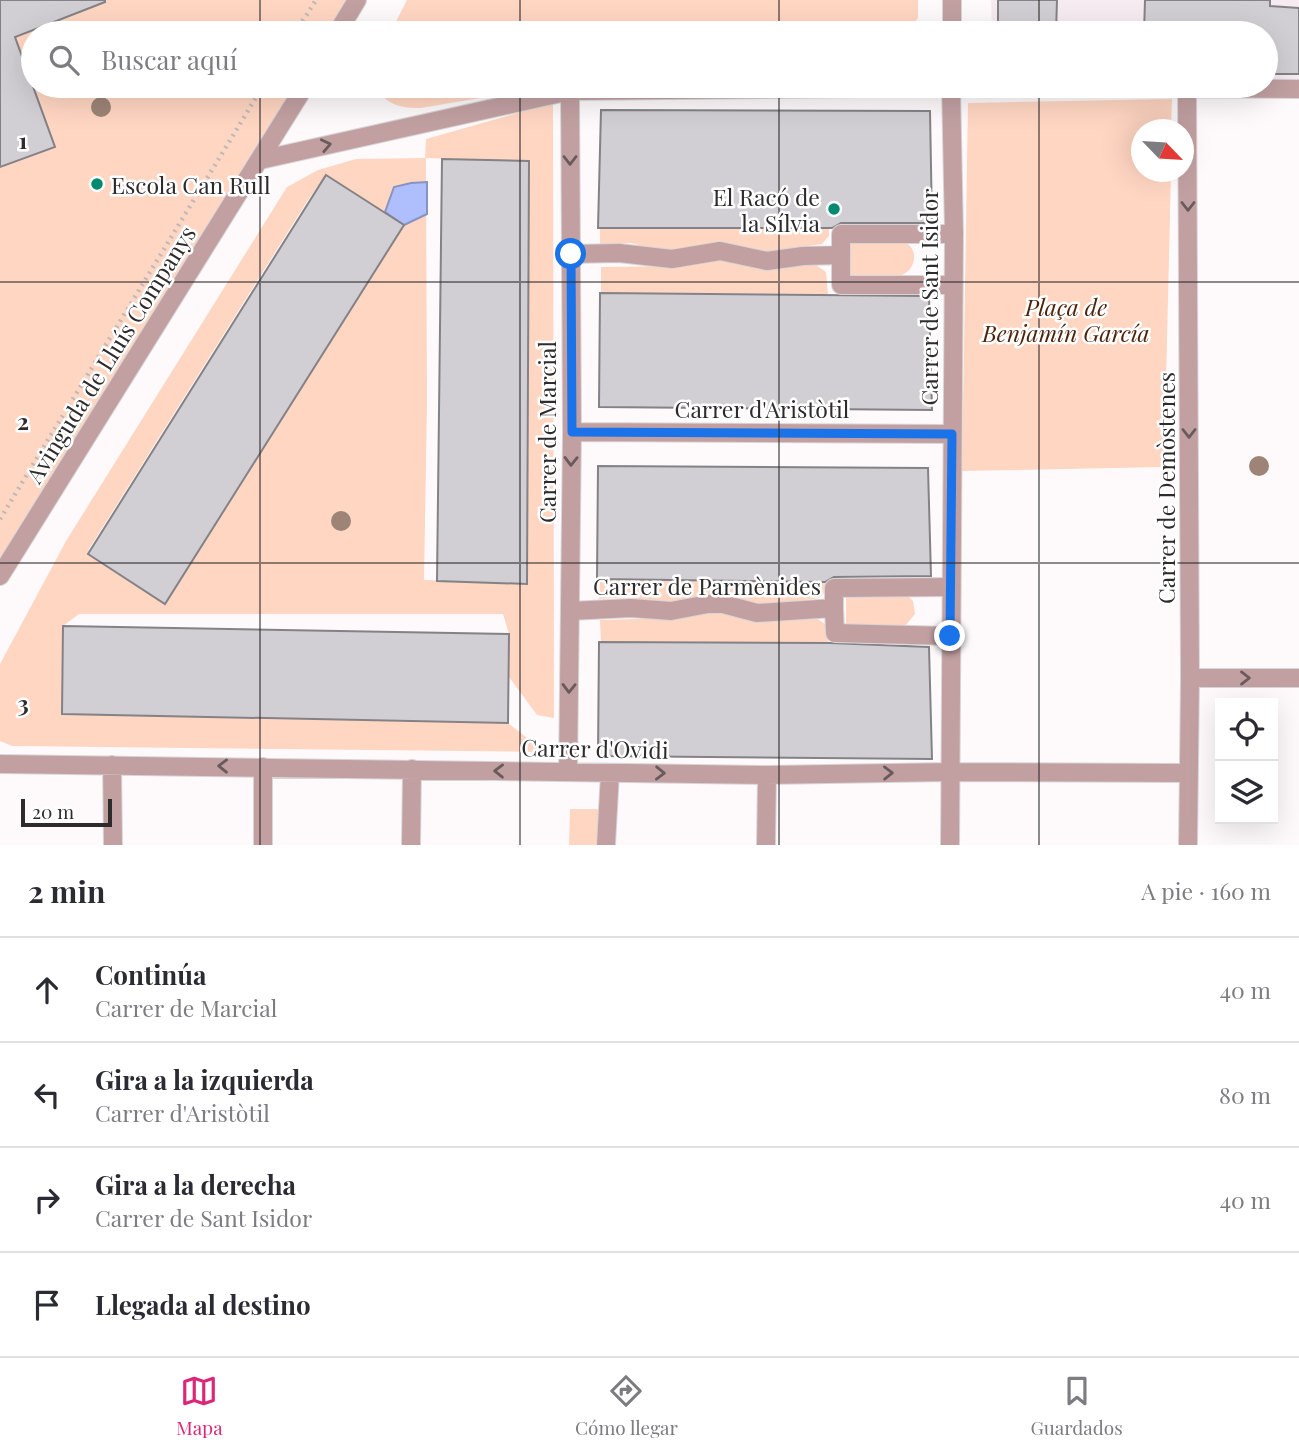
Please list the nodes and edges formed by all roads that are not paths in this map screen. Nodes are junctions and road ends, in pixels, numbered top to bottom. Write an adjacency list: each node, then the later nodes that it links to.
1 (357, 0): 3 (street)
2 (952, 0): 4 (street)
3 (344, 21)
4 (952, 21)
5 (1278, 89): 6 (street)
6 (1299, 89)
7 (298, 98): 12 (street, Avinguda de Lluís Companys)
8 (539, 98): 12 (street, one-way to 8)
9 (570, 98): 14 (street, Carrer de Marcial, one-way to 14)
10 (951, 98): 13 (street, Carrer de Sant Isidor)
11 (1187, 98): 24 (street, Carrer de Demòstenes, one-way to 24)
12 (260, 160): 19 (street, Avinguda de Lluís Companys)
13 (954, 234): 15 (street); 16 (street, Carrer de Sant Isidor)
14 (571, 254): 15 (street); 17 (street, Carrer de Marcial)
15 (841, 255): 16 (street)
16 (952, 285): 18 (street, Carrer de Sant Isidor)
17 (572, 432): 18 (street, Carrer d'Aristòtil); 22 (street, Carrer de Marcial, one-way to 22)
18 (952, 434): 20 (street, Carrer de Sant Isidor)
19 (0, 576)
20 (950, 587): 21 (street, Carrer de Parmènides); 23 (street, Carrer de Sant Isidor)
21 (834, 608): 22 (street, Carrer de Parmènides); 23 (street)
22 (570, 611): 30 (street, Carrer de Marcial, one-way to 30)
23 (950, 636): 31 (street, Carrer de Sant Isidor)
24 (1190, 678): 25 (street, one-way to 25); 33 (street, Carrer de Demòstenes)
25 (1299, 678)
26 (0, 764): 27 (street, Carrer d'Ovidi)
27 (112, 765): 28 (street, Carrer d'Ovidi, one-way to 27); 35 (street)
28 (263, 767): 29 (street, Carrer d'Ovidi); 36 (street)
29 (412, 769): 30 (street, Carrer d'Ovidi, one-way to 29); 37 (street)
30 (568, 772): 32 (street, Carrer d'Ovidi)
31 (949, 772): 33 (street, Carrer d'Ovidi); 34 (street, Carrer d'Ovidi, one-way to 31); 40 (street, Carrer de Sant Isidor)
32 (610, 773): 34 (street, Carrer d'Ovidi, one-way to 34); 38 (street)
33 (1189, 773): 41 (street, Carrer de Demòstenes)
34 (767, 775): 39 (street)
35 (113, 845)
36 (263, 845)
37 (411, 845)
38 (606, 845)
39 (766, 845)
40 (950, 845)
41 (1188, 845)

